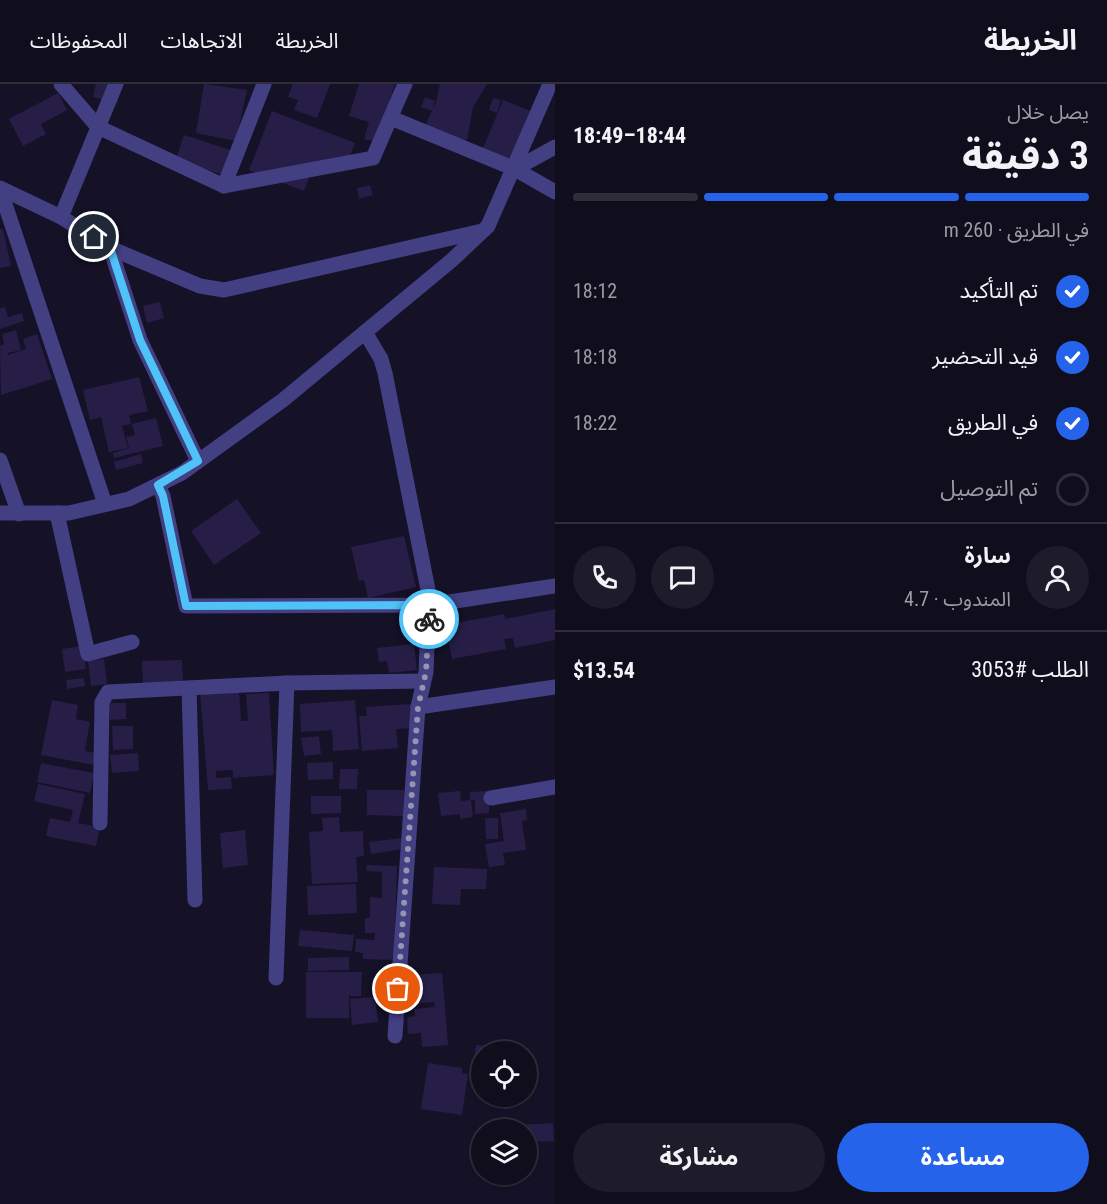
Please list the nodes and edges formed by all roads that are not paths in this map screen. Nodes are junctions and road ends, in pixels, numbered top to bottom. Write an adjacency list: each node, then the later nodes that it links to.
1 (61, 84): 7 (street)
2 (116, 84): 7 (street)
3 (264, 84): 10 (street)
4 (405, 84): 6 (street)
5 (550, 84): 9 (street)
6 (391, 118): 9 (street); 10 (street)
7 (98, 127): 10 (street); 13 (street)
8 (555, 147): 9 (street)
9 (514, 169): 12 (street); 14 (street)
10 (224, 186)
11 (0, 188): 13 (street); 20 (street)
12 (555, 192)
13 (61, 217): 15 (street)
14 (483, 231): 15 (street); 16 (street)
15 (110, 248): 18 (street)
16 (365, 332): 18 (street); 25 (street)
17 (0, 460): 23 (street)
18 (198, 461): 19 (street)
19 (158, 485): 20 (street); 25 (street)
20 (105, 504): 22 (street)
21 (0, 513): 23 (street)
22 (57, 513): 23 (street); 26 (street)
23 (19, 514)
24 (555, 586): 25 (street)
25 (429, 605): 27 (street)
26 (132, 642)
27 (423, 681): 28 (street); 31 (street)
28 (287, 683): 30 (street); 36 (street)
29 (555, 687): 31 (street)
30 (189, 688): 34 (street); 35 (street)
31 (418, 707): 37 (street)
32 (555, 787): 33 (street)
33 (491, 798)
34 (100, 823)
35 (195, 900)
36 (276, 978)
37 (395, 1036)

